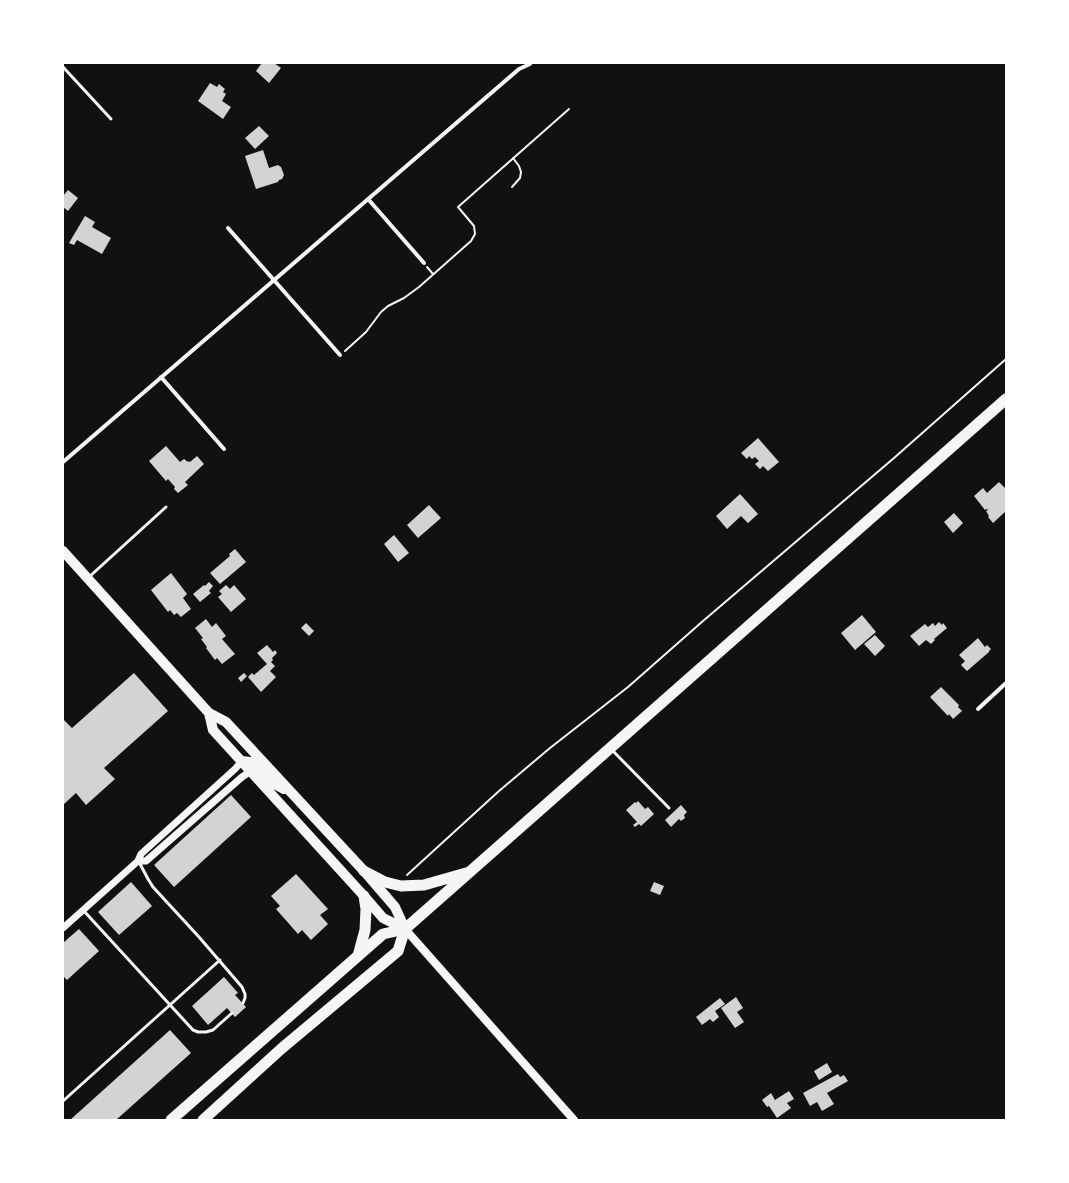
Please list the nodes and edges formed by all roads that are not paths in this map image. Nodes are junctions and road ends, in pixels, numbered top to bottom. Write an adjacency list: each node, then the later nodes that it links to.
1 (530, 64): 4 (street)
2 (63, 67): 3 (lane)
3 (111, 119)
4 (368, 199): 6 (street); 7 (street)
5 (228, 228): 7 (street)
6 (424, 263)
7 (274, 279): 8 (street); 9 (street)
8 (340, 355)
9 (161, 377): 11 (street); 12 (street)
10 (1006, 399): 19 (highway)
11 (224, 449)
12 (63, 462)
13 (166, 507): 15 (lane)
14 (63, 552): 15 (main road)
15 (87, 578): 18 (main road)
16 (1006, 683): 17 (street)
17 (978, 709)
18 (209, 714): 20 (main road); 22 (main road)
19 (610, 748): 23 (lane); 26 (highway)
20 (242, 761): 21 (main road); 22 (main road); 24 (street)
21 (251, 771): 24 (street); 27 (main road)
22 (291, 792): 25 (main road)
23 (669, 808)
24 (138, 861): 28 (street); 32 (lane)
25 (364, 871): 26 (highway); 30 (main road)
26 (469, 872): 30 (highway)
27 (364, 896): 30 (main road); 31 (highway)
28 (83, 910): 29 (street); 34 (lane)
29 (63, 928)
30 (405, 929): 31 (highway); 38 (highway); 39 (main road)
31 (358, 956): 37 (highway)
32 (220, 960): 33 (lane); 34 (lane)
33 (242, 1003)
34 (170, 1005): 35 (lane); 36 (lane)
35 (232, 1013)
36 (63, 1101)
37 (171, 1120)
38 (203, 1120)
39 (574, 1120)

